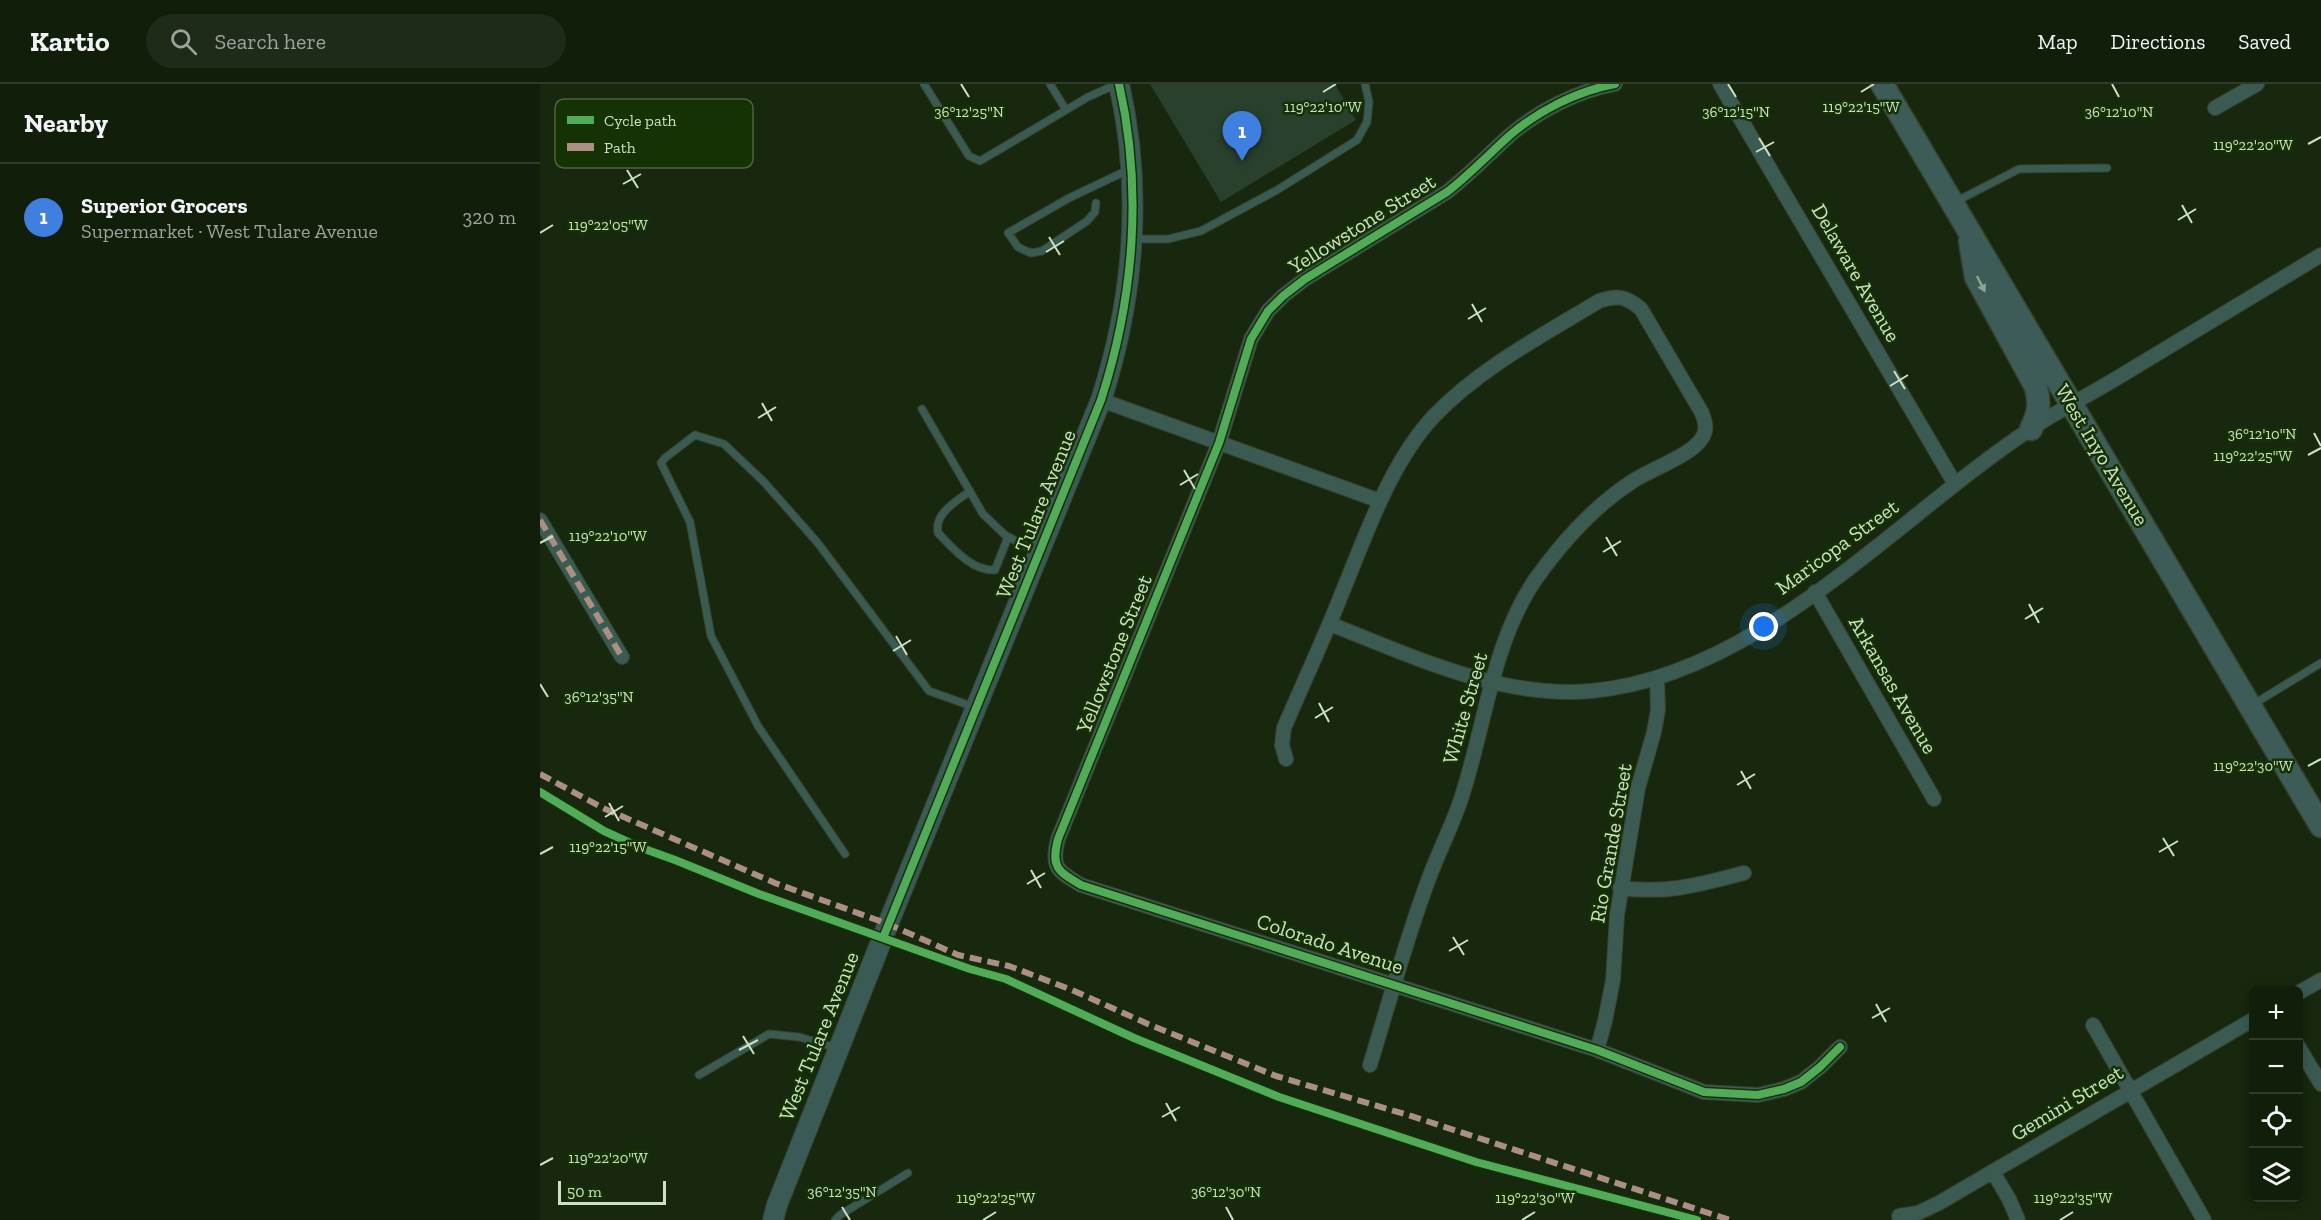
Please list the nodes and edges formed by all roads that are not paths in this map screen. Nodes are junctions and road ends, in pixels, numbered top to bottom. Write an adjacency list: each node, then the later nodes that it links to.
1 (924, 84): 10 (lane)
2 (1050, 84): 10 (lane)
3 (1118, 84): 10 (lane); 11 (main road, West Tulare Avenue)
4 (1365, 84): 16 (lane)
5 (1615, 84): 22 (street, Yellowstone Street)
6 (1720, 84): 23 (street, Delaware Avenue)
7 (1882, 84): 13 (main road, West Inyo Avenue)
8 (2257, 84): 9 (street)
9 (2216, 108)
10 (1066, 110)
11 (1132, 168): 14 (lane); 16 (main road, West Tulare Avenue)
12 (2107, 168): 13 (lane)
13 (1953, 203): 15 (main road, West Inyo Avenue)
14 (1096, 204)
15 (1968, 228): 19 (main road, West Inyo Avenue); 21 (main road, one-way to 21)
16 (1132, 239): 18 (main road, West Tulare Avenue)
17 (2321, 255): 19 (street, Maricopa Street)
18 (1101, 400): 22 (street); 28 (main road, West Tulare Avenue)
19 (2072, 405): 21 (street, Maricopa Street); 35 (main road, West Inyo Avenue)
20 (922, 409): 24 (lane)
21 (2031, 429): 23 (street, Maricopa Street)
22 (1219, 443): 25 (street); 41 (street, Yellowstone Street)
23 (1954, 484): 29 (street, Maricopa Street)
24 (970, 491): 27 (lane); 27 (lane)
25 (1380, 501): 30 (street); 34 (street, White Street)
26 (540, 520): 31 (street)
27 (1008, 537): 28 (lane)
28 (1039, 553): 36 (main road, West Tulare Avenue)
29 (1815, 592): 33 (street, Maricopa Street); 38 (street, Arkansas Avenue)
30 (1330, 624): 34 (street, Maricopa Street); 37 (street)
31 (622, 657)
32 (2321, 663): 35 (lane)
33 (1657, 679): 34 (street, Maricopa Street); 43 (street, Rio Grande Street)
34 (1494, 682): 45 (street, White Street)
35 (2250, 706): 39 (main road, West Inyo Avenue)
36 (976, 708): 40 (lane); 50 (main road, West Tulare Avenue)
37 (1286, 759)
38 (1934, 800)
39 (2321, 826)
40 (845, 854)
41 (1056, 866): 45 (street, Colorado Avenue)
42 (1744, 873): 43 (street)
43 (1620, 888): 51 (street, Rio Grande Street)
44 (2321, 980): 46 (street)
45 (1395, 984): 51 (street, Colorado Avenue); 53 (street, White Street)
46 (2303, 990)
47 (2249, 1021): 56 (street, Gemini Street)
48 (2093, 1025): 56 (street)
49 (1840, 1047): 51 (street, Colorado Avenue)
50 (839, 1049): 54 (lane); 60 (main road, West Tulare Avenue)
51 (1597, 1050)
52 (2303, 1054): 55 (street)
53 (1370, 1065)
54 (699, 1075)
55 (2321, 1084)
56 (2129, 1091): 57 (street, Gemini Street); 63 (street)
57 (1993, 1172): 59 (street, Gemini Street); 62 (street)
58 (908, 1173): 61 (lane)
59 (1899, 1216)
60 (773, 1220)
61 (835, 1220)
62 (2018, 1220)
63 (2204, 1220)

